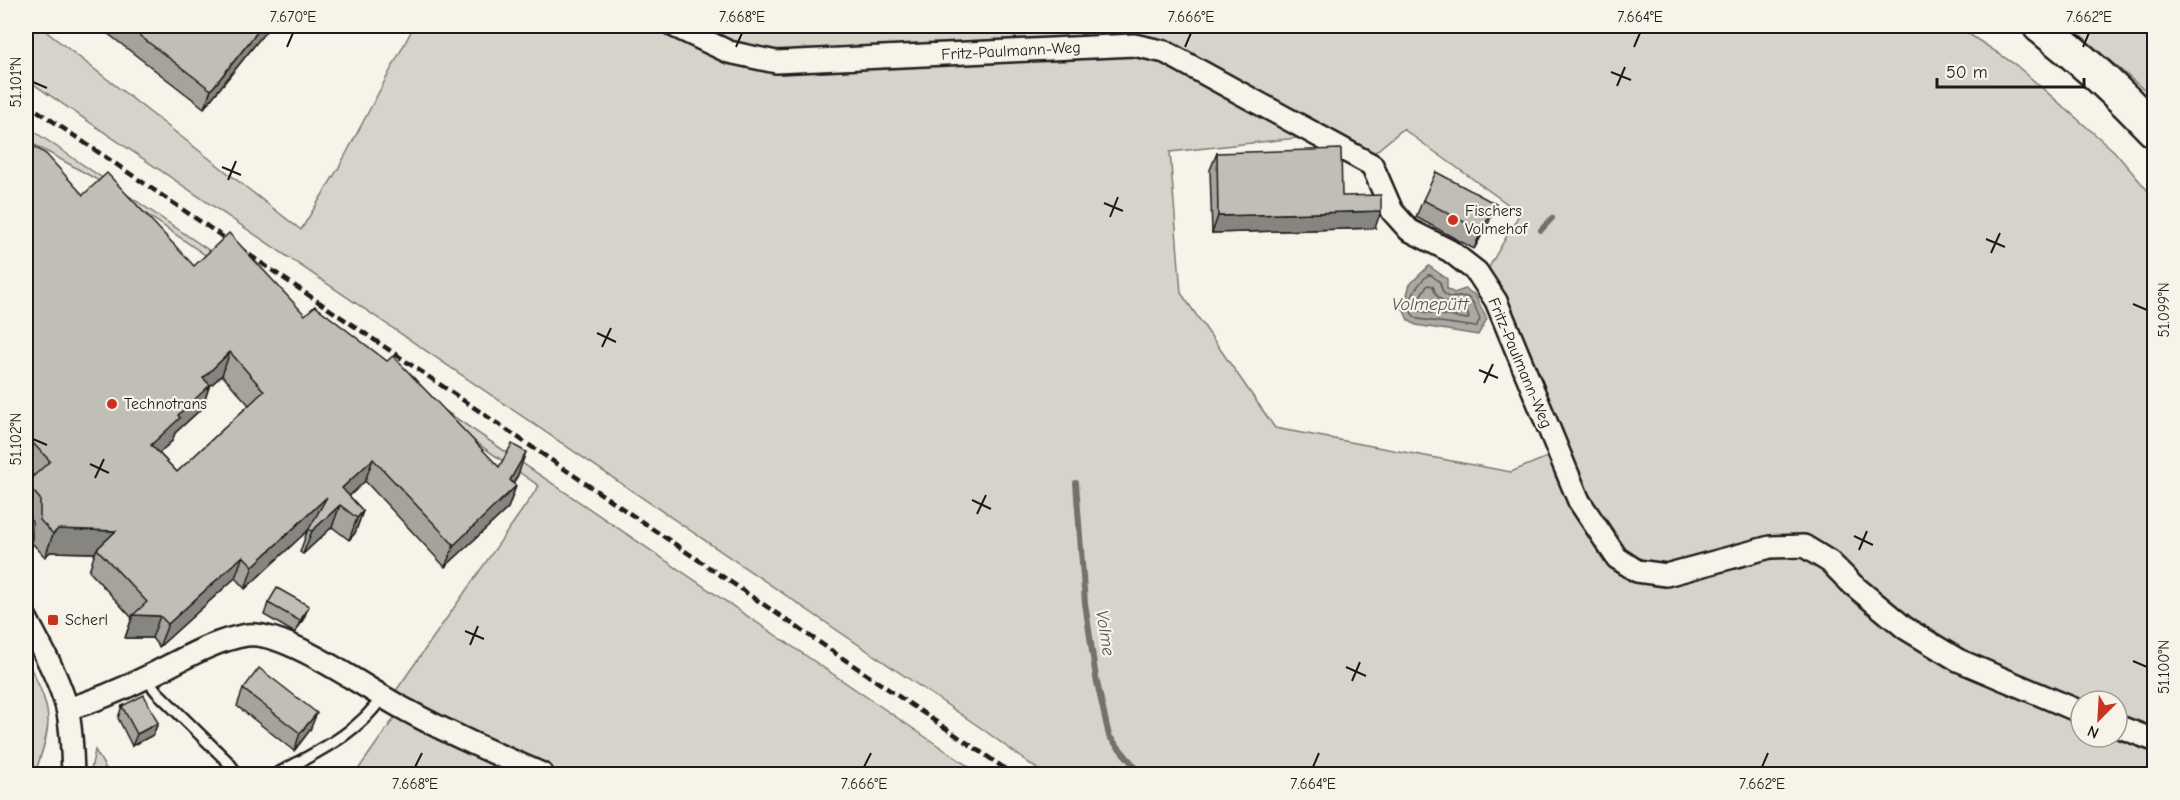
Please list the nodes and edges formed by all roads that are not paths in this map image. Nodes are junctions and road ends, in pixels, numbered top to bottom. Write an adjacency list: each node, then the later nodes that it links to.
1 (674, 26): 7 (street, Fritz-Paulmann-Weg)
2 (2040, 26): 3 (main road)
3 (2154, 130)
4 (26, 618): 8 (street)
5 (146, 678): 6 (street); 8 (street); 14 (lane)
6 (382, 697): 15 (lane); 16 (street)
7 (2069, 707)
8 (67, 709): 10 (street)
9 (2129, 731): 11 (street)
10 (72, 737): 12 (street); 13 (street)
11 (2154, 740)
12 (57, 774)
13 (73, 774)
14 (237, 774)
15 (277, 774)
16 (542, 774)

